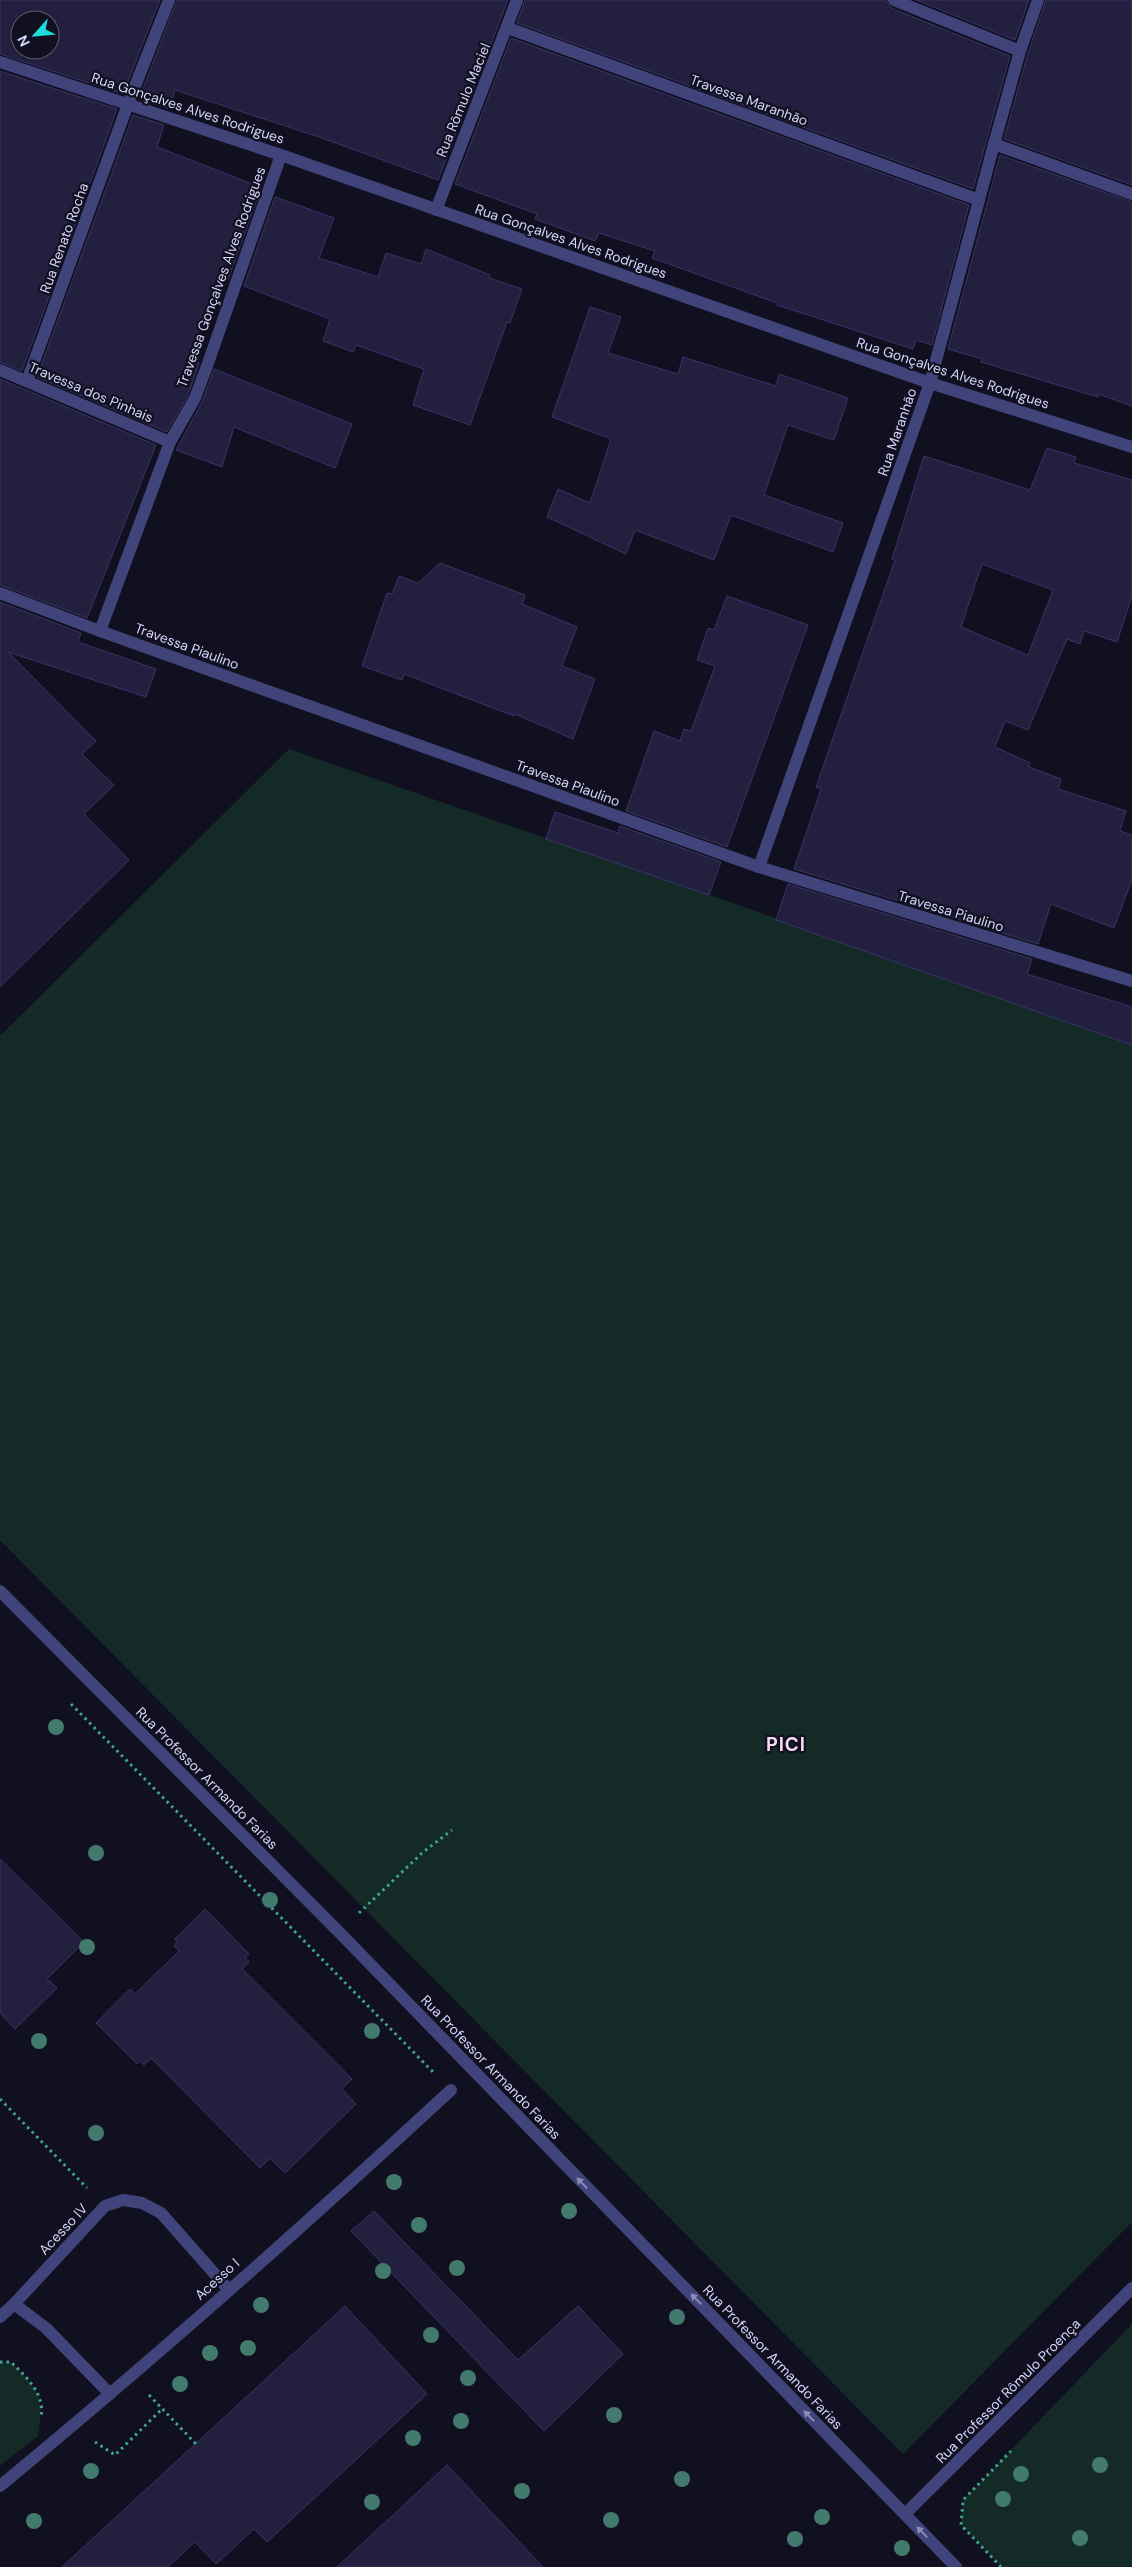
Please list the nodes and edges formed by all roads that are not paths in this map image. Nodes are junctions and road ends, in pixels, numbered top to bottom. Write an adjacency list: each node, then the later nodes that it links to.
1 (169, 0): 8 (street, Rua Renato Rocha)
2 (517, 0): 5 (street, Rua Rômulo Maciel)
3 (894, 0): 6 (street)
4 (1038, 0): 6 (street, Rua Maranhão)
5 (508, 28): 12 (street, Travessa Maranhão); 13 (street, Rua Rômulo Maciel)
6 (1020, 51): 9 (street, Rua Maranhão)
7 (0, 62): 8 (street, Rua Gonçalves Alves Rodrigues)
8 (128, 104): 10 (street, Rua Gonçalves Alves Rodrigues); 15 (street, Rua Renato Rocha)
9 (994, 144): 11 (street); 12 (street, Rua Maranhão)
10 (281, 155): 13 (street, Rua Gonçalves Alves Rodrigues); 17 (street, Travessa Gonçalves Alves Rodrigues)
11 (1132, 194)
12 (979, 200): 16 (street, Rua Maranhão)
13 (436, 210): 16 (street, Rua Gonçalves Alves Rodrigues)
14 (0, 370): 15 (street, Travessa dos Pinhais)
15 (27, 381): 17 (street, Travessa dos Pinhais)
16 (930, 382): 18 (street, Rua Gonçalves Alves Rodrigues); 21 (street, Rua Maranhão)
17 (170, 442): 20 (street, Travessa Gonçalves Alves Rodrigues)
18 (1132, 447)
19 (0, 593): 20 (street, Travessa Piaulino)
20 (100, 631): 21 (street, Travessa Piaulino)
21 (759, 867): 22 (street, Travessa Piaulino)
22 (1132, 981)
23 (0, 1591): 31 (street, Rua Professor Armando Farias, one-way to 23)
24 (451, 2090): 26 (street, Acesso I)
25 (1132, 2288): 31 (street, Rua Professor Rômulo Proença)
26 (228, 2289): 27 (street, Acesso IV); 29 (street, Acesso I)
27 (14, 2304): 28 (street, Acesso IV); 29 (street)
28 (0, 2317)
29 (110, 2394): 30 (street, Acesso I)
30 (0, 2486)
31 (905, 2514): 32 (street, Rua Professor Armando Farias, one-way to 31)
32 (956, 2567)

